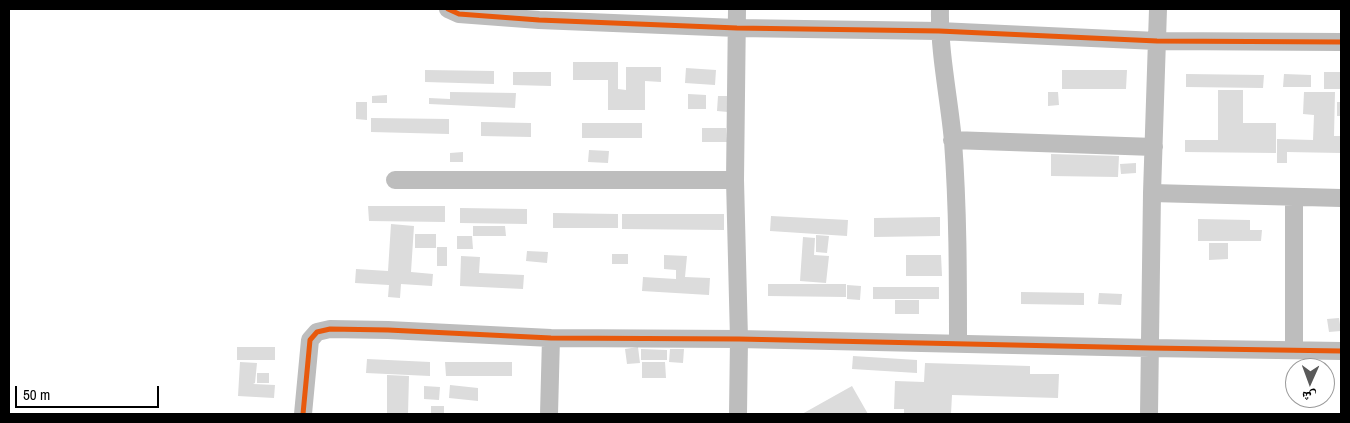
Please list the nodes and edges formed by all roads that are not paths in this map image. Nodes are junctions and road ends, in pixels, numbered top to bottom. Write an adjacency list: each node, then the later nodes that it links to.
1 (448, 9): 5 (street)
2 (737, 9): 5 (street)
3 (940, 9): 6 (street)
4 (1158, 9): 7 (street)
5 (737, 28): 6 (street); 12 (street)
6 (939, 31): 7 (street); 9 (street)
7 (1157, 41): 8 (street); 10 (street)
8 (1341, 42)
9 (952, 140): 10 (street); 18 (street)
10 (1154, 147): 13 (street)
11 (396, 180): 12 (street)
12 (735, 180): 17 (street)
13 (1152, 193): 14 (street); 19 (street)
14 (1294, 196): 15 (street); 20 (street)
15 (1341, 198)
16 (551, 338): 17 (street); 22 (street); 23 (street)
17 (739, 339): 18 (street); 24 (street)
18 (958, 343): 19 (street)
19 (1150, 348): 20 (street); 25 (street)
20 (1294, 350): 21 (street)
21 (1341, 351)
22 (303, 414)
23 (549, 414)
24 (738, 414)
25 (1149, 414)

